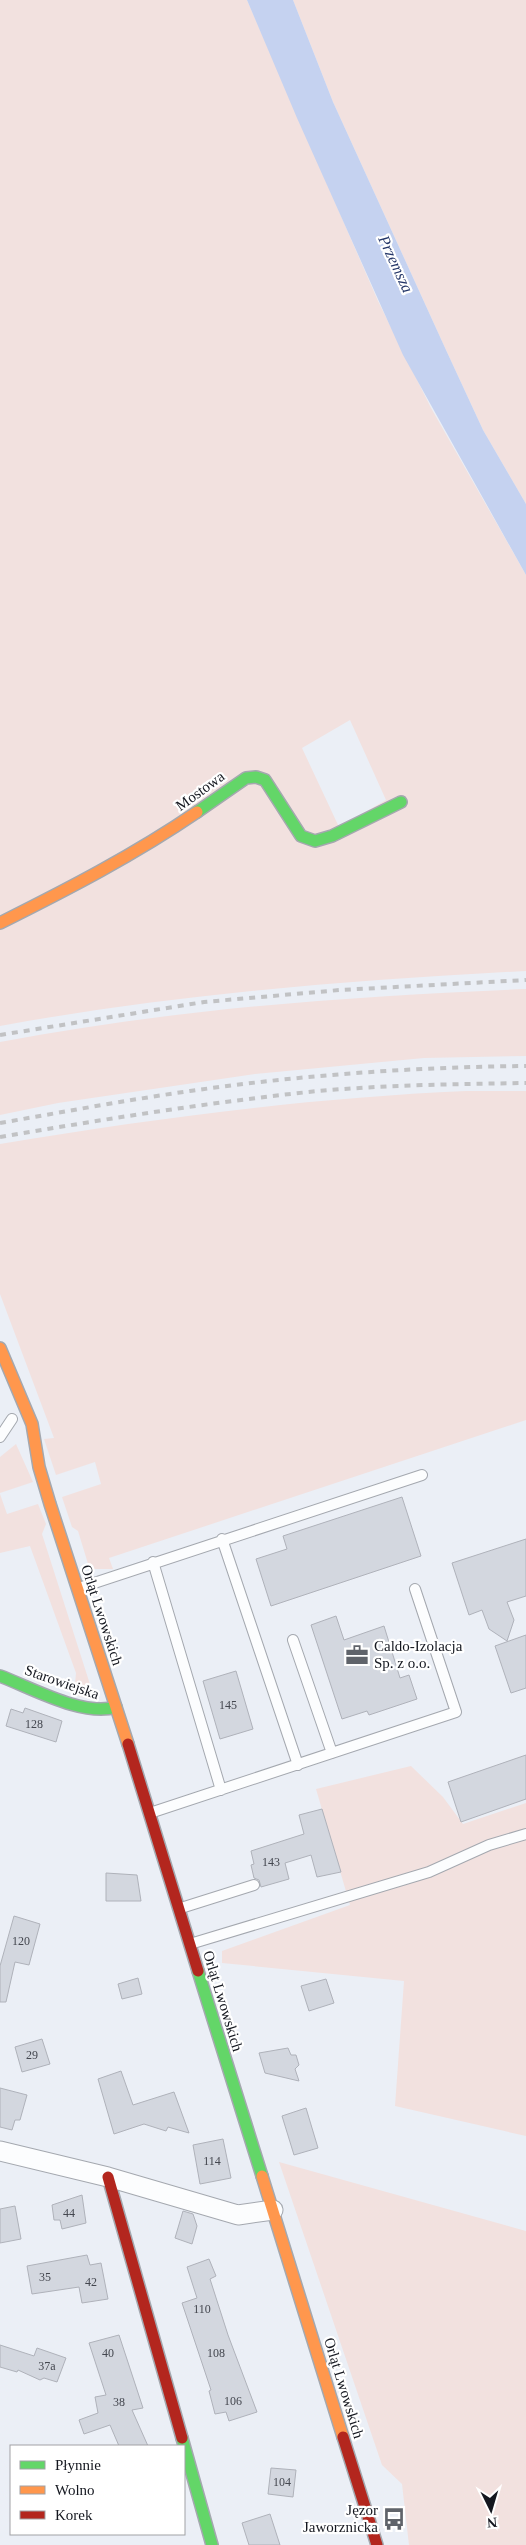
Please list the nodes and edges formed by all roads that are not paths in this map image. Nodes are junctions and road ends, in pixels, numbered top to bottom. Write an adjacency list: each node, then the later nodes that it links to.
1 (401, 802): 2 (main road, Mostowa)
2 (0, 923)
3 (0, 1348): 7 (main road, Orląt Lwowskich)
4 (12, 1419): 5 (lane)
5 (0, 1437)
6 (24, 1446): 7 (main road, Orląt Lwowskich)
7 (39, 1467): 11 (main road, Orląt Lwowskich)
8 (422, 1475): 9 (lane)
9 (222, 1540): 10 (lane); 17 (lane)
10 (154, 1562): 11 (lane); 18 (lane)
11 (78, 1588): 15 (main road, Orląt Lwowskich)
12 (416, 1589): 16 (lane)
13 (293, 1640): 16 (lane)
14 (0, 1676): 15 (main road, Starowiejska)
15 (116, 1707): 19 (main road, Orląt Lwowskich)
16 (332, 1753): 17 (lane)
17 (298, 1764): 18 (lane)
18 (221, 1790): 19 (lane)
19 (149, 1814): 22 (main road, Orląt Lwowskich)
20 (526, 1834): 23 (lane)
21 (254, 1885): 22 (lane)
22 (179, 1908): 23 (main road, Orląt Lwowskich)
23 (190, 1944): 26 (main road, Orląt Lwowskich)
24 (0, 2152): 25 (street)
25 (108, 2177): 26 (street); 27 (main road)
26 (273, 2210): 30 (main road, Orląt Lwowskich)
27 (184, 2445)
28 (185, 2449): 29 (main road)
29 (212, 2545)
30 (377, 2545)

